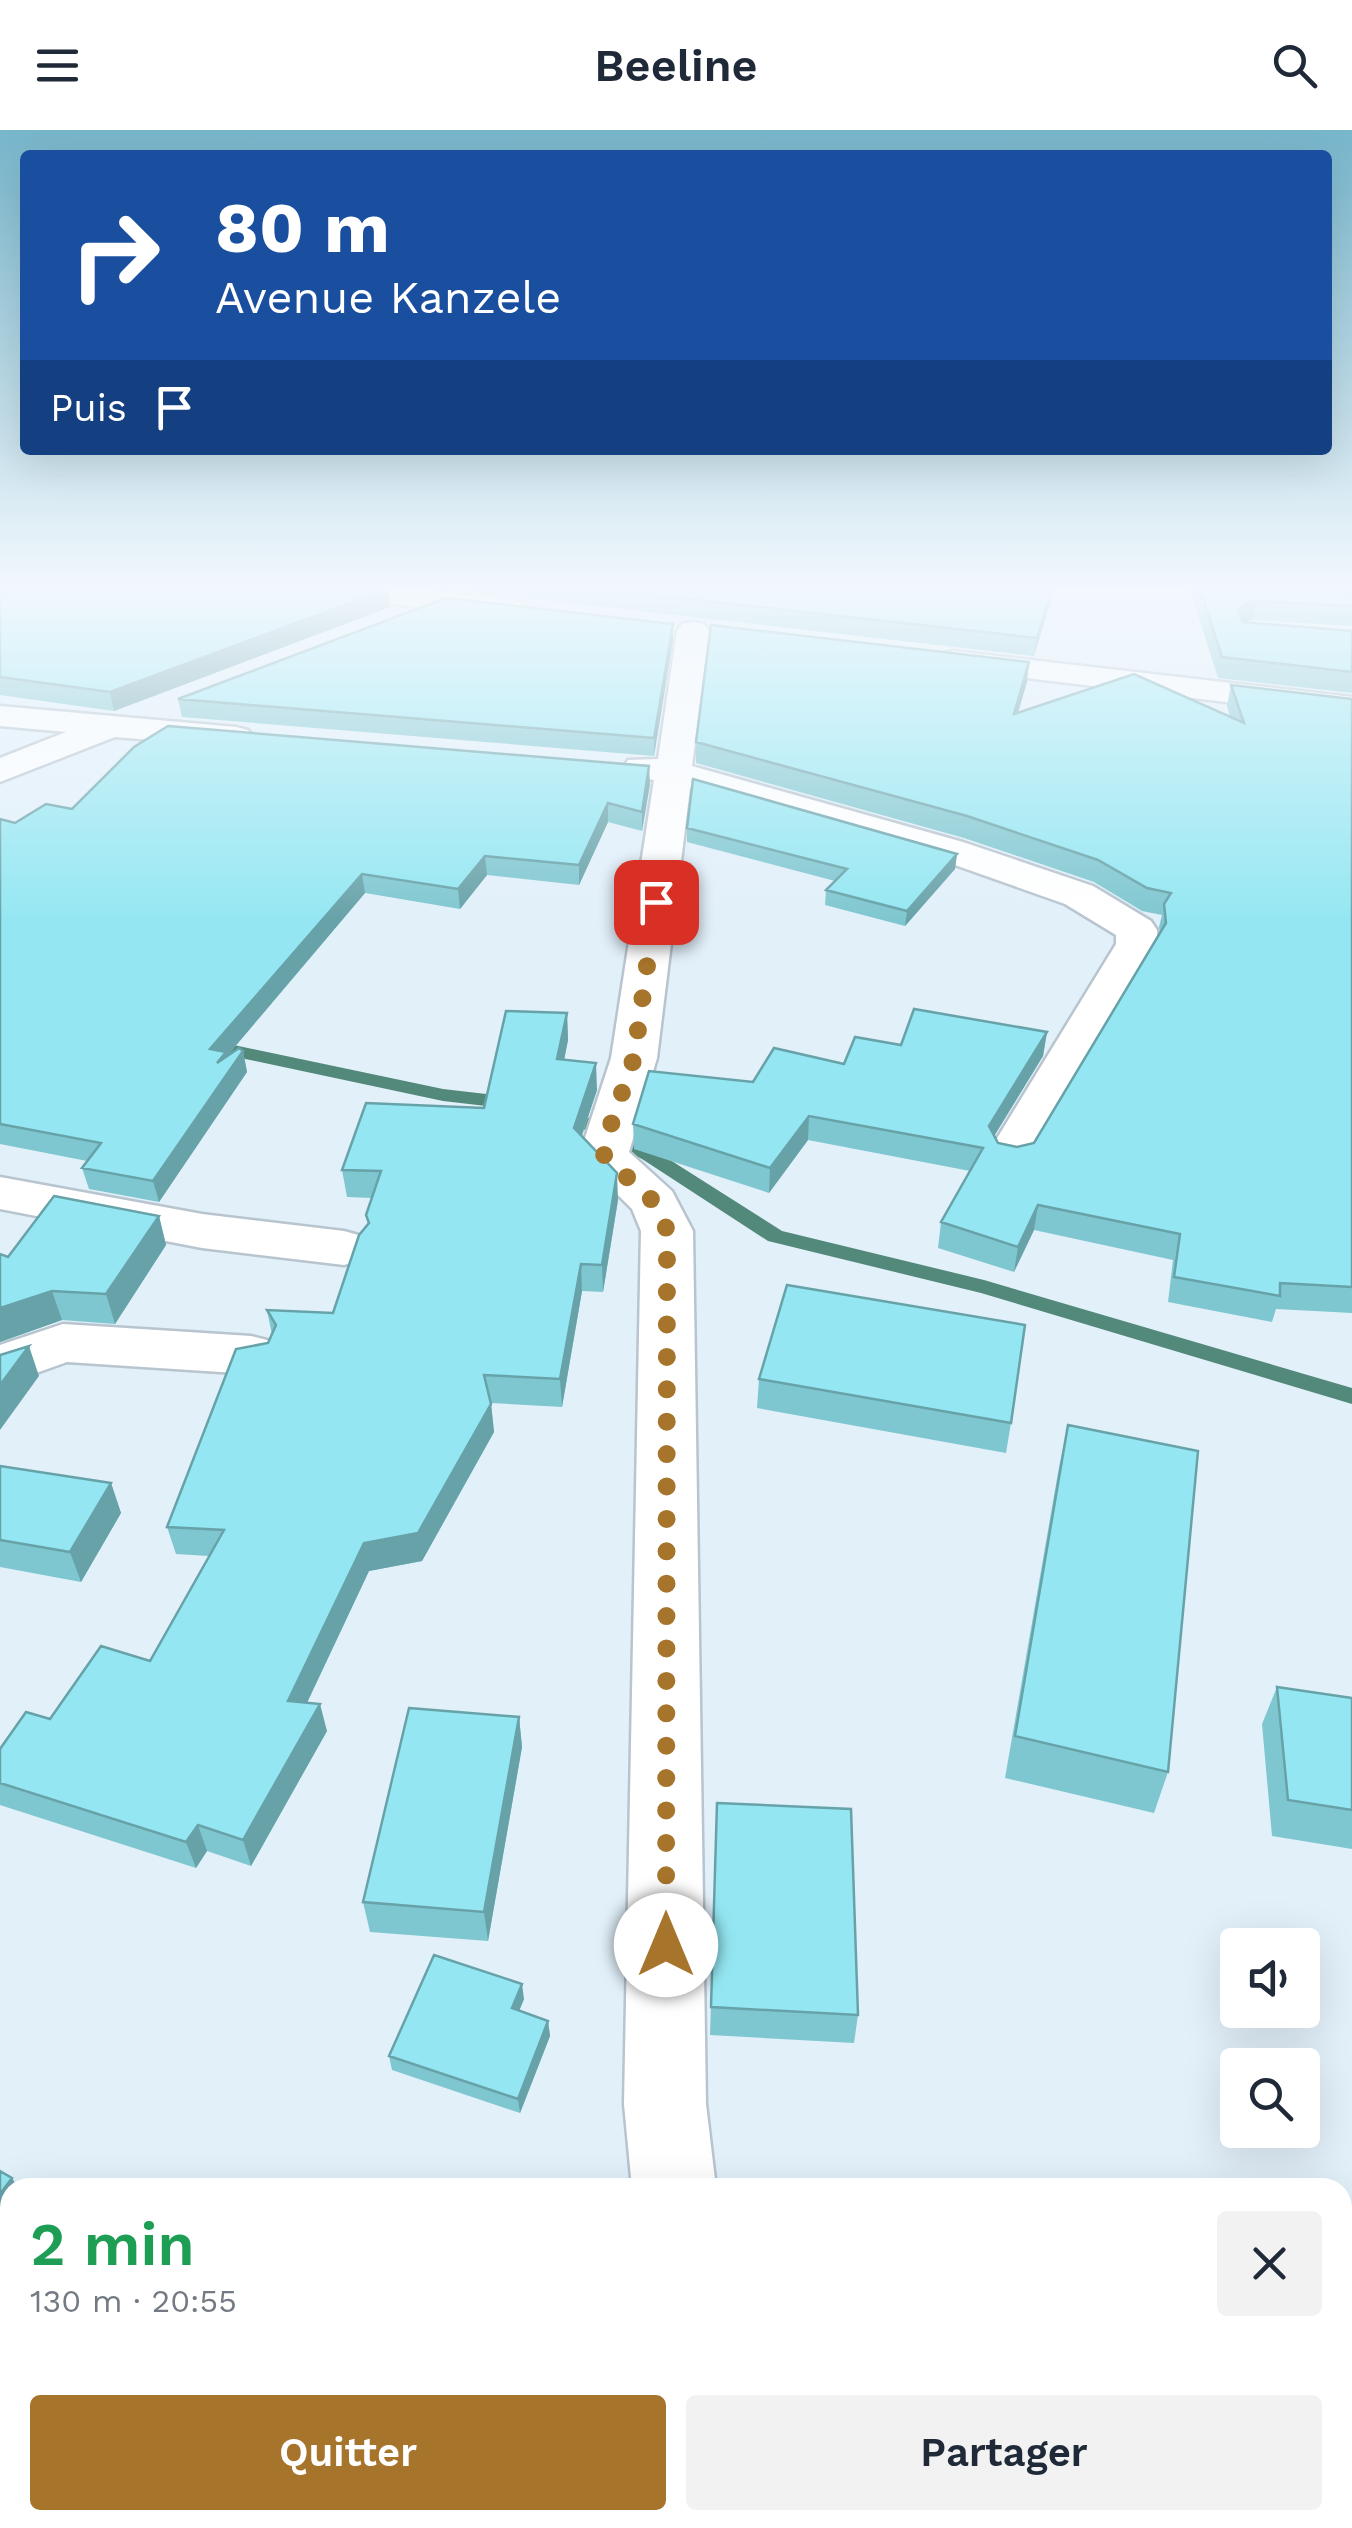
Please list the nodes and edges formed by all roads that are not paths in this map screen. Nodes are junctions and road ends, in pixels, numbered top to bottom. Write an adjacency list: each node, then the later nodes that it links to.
1 (684, 698): 10 (street)
2 (1267, 698): 4 (street)
3 (184, 699): 6 (street)
4 (1352, 708)
5 (0, 716): 6 (street)
6 (111, 726): 7 (street); 9 (street)
7 (275, 741)
8 (599, 764): 10 (street)
9 (0, 771)
10 (674, 772): 11 (street); 16 (street)
11 (1012, 1153)
12 (0, 1193): 13 (street)
13 (344, 1248)
14 (250, 1355): 15 (street)
15 (0, 1366)
16 (673, 2178)

